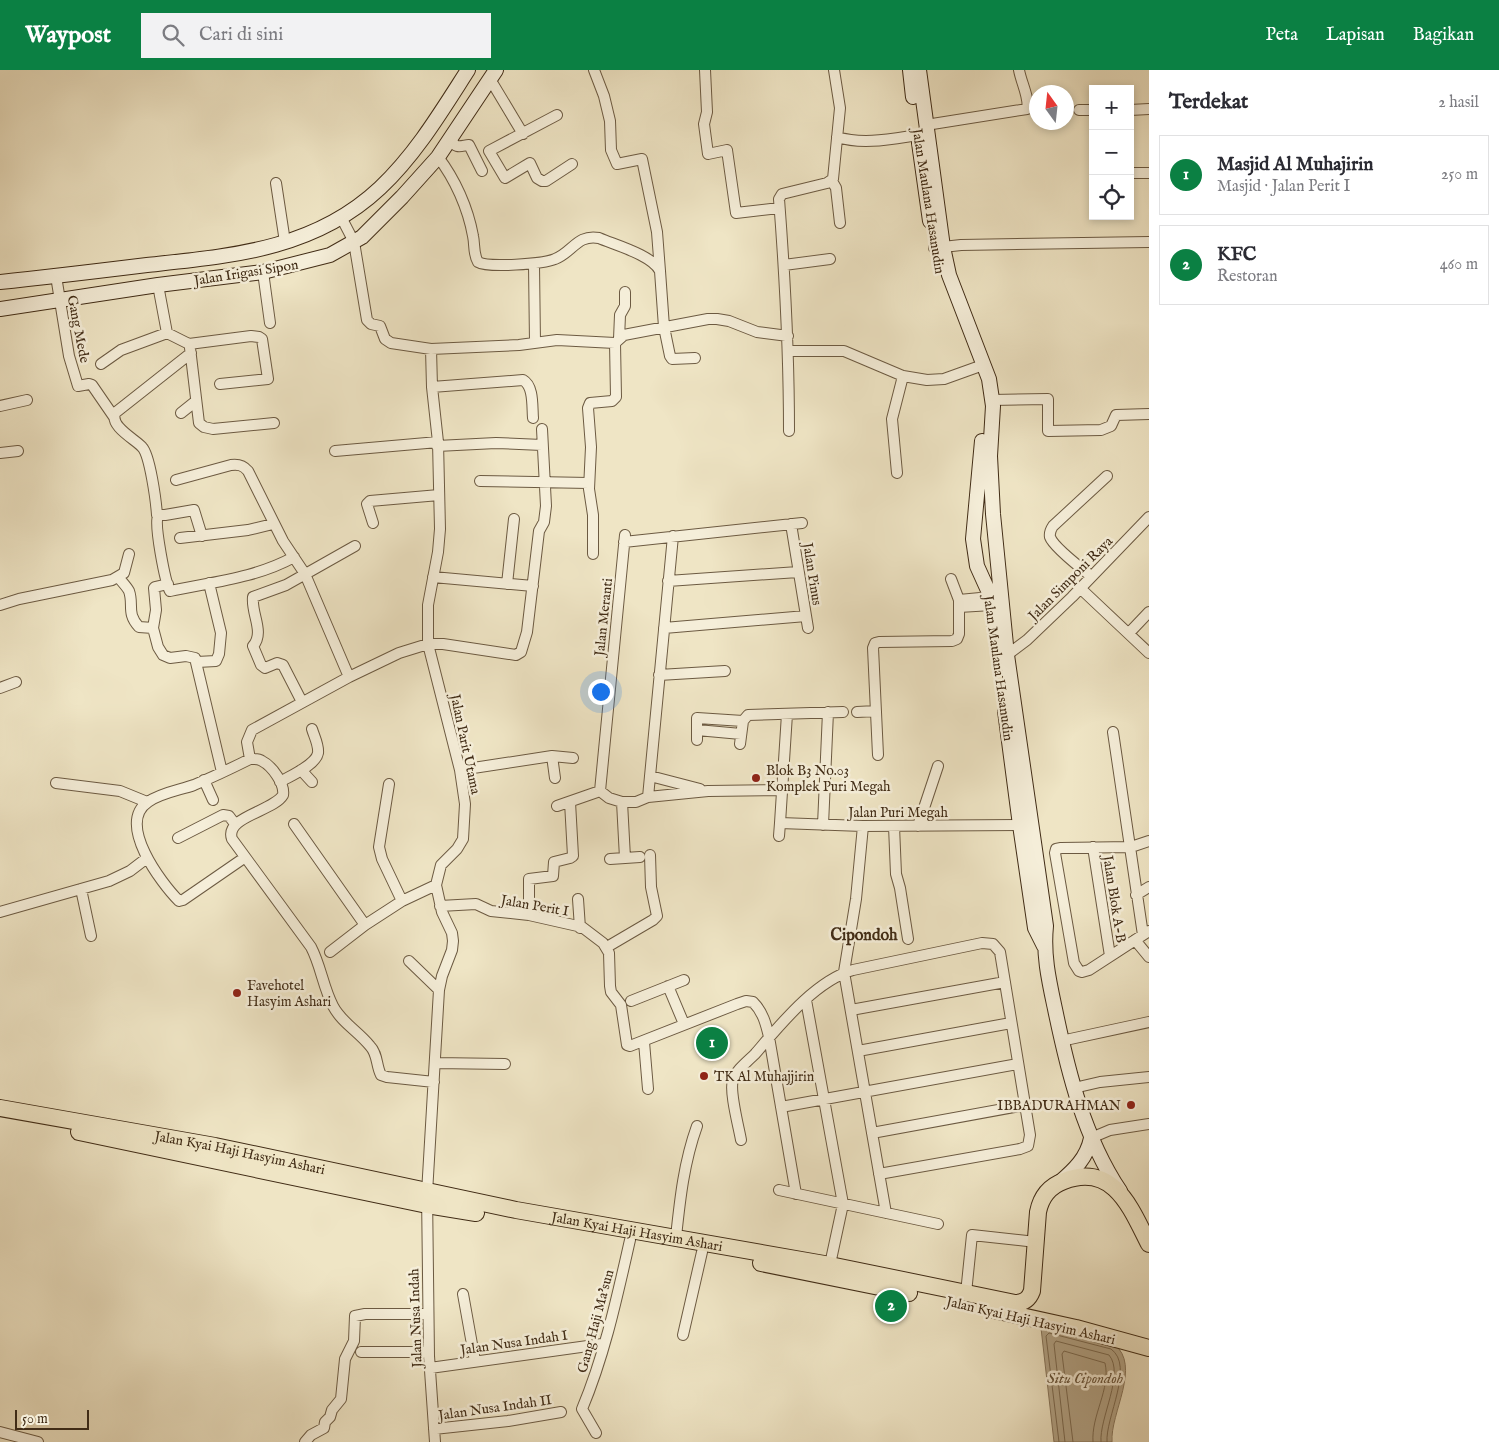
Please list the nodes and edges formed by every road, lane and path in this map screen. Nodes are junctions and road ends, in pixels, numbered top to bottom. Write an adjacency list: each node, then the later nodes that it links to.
1 (468, 70): 26 (street, Jalan Irigasi Sipon)
2 (594, 70): 35 (street)
3 (705, 70): 25 (street)
4 (834, 70): 16 (street)
5 (910, 70): 14 (street, Jalan Maulana Hasanudin)
6 (919, 70): 14 (street, Jalan Maulana Hasanudin)
7 (1019, 70): 14 (street)
8 (493, 74): 15 (street); 17 (street, Jalan Irigasi Sipon)
9 (1149, 109): 12 (street)
10 (1079, 110): 11 (street)
11 (1089, 110)
12 (1134, 110)
13 (557, 115): 15 (street)
14 (918, 132): 16 (street); 31 (street, Jalan Maulana Hasanudin)
15 (523, 134): 19 (street)
16 (836, 137): 23 (street)
17 (451, 140): 18 (street, Jalan Irigasi Sipon); 20 (street)
18 (438, 157): 28 (street, Jalan Irigasi Sipon); 33 (street)
19 (572, 164)
20 (482, 171)
21 (1134, 173): 22 (street)
22 (1149, 173)
23 (832, 181): 25 (street); 27 (street)
24 (276, 182): 29 (street)
25 (779, 208): 34 (street)
26 (342, 219): 28 (street); 29 (street, Jalan Irigasi Sipon)
27 (840, 223)
28 (354, 241): 36 (street, Jalan Irigasi Sipon); 50 (street)
29 (285, 242): 37 (street, Jalan Irigasi Sipon)
30 (1149, 242): 31 (street)
31 (942, 247): 54 (street, Jalan Maulana Hasanudin)
32 (830, 259): 34 (street)
33 (534, 265): 35 (street); 48 (street)
34 (784, 265): 46 (street)
35 (660, 271): 44 (street)
36 (263, 272): 39 (street, Jalan Irigasi Sipon); 43 (street)
37 (56, 279): 38 (street, Jalan Irigasi Sipon); 41 (street, Gang Mede)
38 (0, 282)
39 (158, 285): 41 (street, Jalan Irigasi Sipon); 45 (street)
40 (625, 292): 47 (street)
41 (59, 297): 42 (street, Jalan Irigasi Sipon); 64 (street, Gang Mede)
42 (0, 309)
43 (270, 323)
44 (664, 327): 46 (street); 47 (street); 52 (street)
45 (167, 333): 49 (street); 53 (street)
46 (788, 336): 51 (street)
47 (617, 341): 48 (street); 79 (street)
48 (535, 343): 50 (street)
49 (190, 349): 56 (street); 60 (street); 64 (street)
50 (431, 349): 57 (street, Jalan Parit Utama)
51 (789, 350): 55 (street); 68 (street)
52 (695, 358)
53 (101, 364)
54 (976, 368): 55 (street); 59 (street, Jalan Maulana Hasanudin); 86 (street, Jalan Maulana Hasanudin)
55 (903, 376): 74 (street)
56 (220, 384)
57 (432, 387): 65 (street); 69 (street, Jalan Parit Utama)
58 (27, 400): 61 (street)
59 (992, 400): 63 (street); 89 (street, Jalan Maulana Hasanudin)
60 (196, 401): 62 (street); 66 (street)
61 (0, 406)
62 (182, 413)
63 (1149, 414)
64 (114, 417): 81 (street)
65 (533, 418)
66 (274, 423)
67 (542, 430): 70 (street)
68 (789, 431)
69 (437, 444): 70 (street); 72 (street); 80 (street, Jalan Parit Utama)
70 (542, 445): 78 (street)
71 (18, 451): 73 (street)
72 (335, 451)
73 (0, 453)
74 (896, 474)
75 (1107, 476): 99 (street)
76 (176, 480): 85 (street)
77 (480, 481): 78 (street)
78 (544, 482): 79 (street); 107 (street)
79 (589, 483): 93 (street)
80 (439, 495): 84 (street); 100 (street, Jalan Parit Utama)
81 (158, 516): 87 (street); 105 (street)
82 (1149, 517): 99 (street, Jalan Simponi Raya)
83 (514, 519): 106 (street)
84 (373, 523)
85 (273, 524): 87 (street); 94 (street)
86 (973, 534): 89 (street); 95 (street, Jalan Maulana Hasanudin)
87 (202, 536): 90 (street)
88 (673, 536): 97 (street, Jalan Pinus); 103 (street); 153 (street, Jalan Meranti)
89 (996, 536): 96 (street, Jalan Maulana Hasanudin)
90 (180, 538)
91 (355, 546): 98 (street)
92 (129, 554): 101 (street)
93 (593, 554)
94 (294, 557): 98 (street); 104 (street)
95 (977, 566): 96 (street); 109 (street, Jalan Maulana Hasanudin)
96 (999, 566): 119 (street, Jalan Maulana Hasanudin)
97 (798, 572): 103 (street); 113 (street, Jalan Pinus)
98 (305, 574): 124 (street); 127 (street)
99 (1091, 576): 108 (street, Jalan Simponi Raya)
100 (433, 577): 106 (street); 118 (street, Jalan Parit Utama)
101 (119, 578): 111 (street); 114 (street)
102 (951, 579): 110 (street)
103 (668, 582): 115 (street)
104 (209, 583): 105 (street); 121 (street)
105 (168, 584): 114 (street)
106 (508, 584): 107 (street)
107 (533, 586): 118 (street)
108 (1080, 588): 117 (street); 119 (street, Jalan Simponi Raya)
109 (987, 601): 110 (street); 140 (street, Jalan Maulana Hasanudin)
110 (962, 603): 128 (street)
111 (0, 605)
112 (1149, 612): 117 (street)
113 (806, 616): 115 (street); 116 (street, Jalan Pinus)
114 (153, 628): 121 (street)
115 (664, 628): 123 (street)
116 (808, 628)
117 (1129, 633): 120 (street)
118 (428, 644): 124 (street); 143 (street, Jalan Parit Utama)
119 (1010, 653): 140 (street, Jalan Maulana Hasanudin)
120 (1149, 653)
121 (197, 662): 144 (street)
122 (725, 670): 123 (street)
123 (659, 675): 145 (street)
124 (348, 677): 127 (street)
125 (16, 682): 126 (street)
126 (0, 688)
127 (302, 702): 139 (street)
128 (876, 711): 131 (street); 136 (street)
129 (828, 712): 130 (street); 132 (street); 164 (street)
130 (843, 712)
131 (857, 712)
132 (787, 714): 133 (street); 152 (street)
133 (743, 721): 133 (street)
134 (312, 729): 142 (street)
135 (1113, 732): 173 (street)
136 (878, 755)
137 (552, 756): 138 (street); 143 (street); 146 (street)
138 (573, 758)
139 (250, 759): 144 (street); 148 (street)
140 (1017, 763): 165 (street, Jalan Maulana Hasanudin)
141 (938, 766): 168 (street)
142 (300, 770): 148 (street); 149 (street)
143 (460, 770): 178 (street, Jalan Parit Utama)
144 (222, 772): 147 (street)
145 (650, 776): 154 (street); 155 (street)
146 (555, 778)
147 (204, 780): 156 (street); 157 (street)
148 (280, 782): 162 (street)
149 (312, 782)
150 (56, 783): 157 (street)
151 (389, 784): 183 (street)
152 (781, 790): 154 (street); 161 (street)
153 (600, 791): 158 (street); 159 (street)
154 (708, 791): 155 (street)
155 (648, 797): 159 (street)
156 (213, 800)
157 (147, 802): 174 (street)
158 (570, 802): 160 (street); 186 (street)
159 (622, 802): 176 (street)
160 (557, 806)
161 (780, 823): 164 (street, Jalan Puri Megah); 169 (street)
162 (235, 824): 170 (street); 175 (street)
163 (294, 824): 188 (street)
164 (823, 825): 166 (street, Jalan Puri Megah)
165 (1022, 825): 168 (street, Jalan Puri Megah); 189 (street, Jalan Maulana Hasanudin)
166 (863, 826): 167 (street, Jalan Puri Megah); 199 (street)
167 (894, 826): 168 (street, Jalan Puri Megah); 193 (street)
168 (918, 826)
169 (779, 836)
170 (178, 838)
171 (1149, 840): 173 (street)
172 (1093, 847): 173 (street); 187 (street); 196 (street, Jalan Blok A-B)
173 (1131, 847): 181 (street)
174 (147, 858): 175 (street); 180 (street)
175 (244, 858): 218 (street)
176 (625, 858): 177 (street); 194 (street)
177 (610, 859)
178 (436, 885): 183 (street); 184 (street)
179 (1149, 887): 181 (street)
180 (81, 889): 185 (street); 192 (street)
181 (1136, 895): 191 (street)
182 (578, 899): 190 (street)
183 (402, 901): 188 (street)
184 (440, 906): 186 (street, Jalan Perit I); 203 (street)
185 (0, 912)
186 (530, 915): 190 (street, Jalan Perit I)
187 (1067, 922): 189 (street); 196 (street)
188 (365, 924): 195 (street)
189 (1041, 927): 211 (street, Jalan Maulana Hasanudin)
190 (580, 928): 194 (street, Jalan Perit I)
191 (1142, 935): 196 (street); 197 (street)
192 (91, 936)
193 (908, 939)
194 (607, 947): 212 (street)
195 (330, 952)
196 (1110, 956)
197 (1149, 957)
198 (409, 961): 203 (street)
199 (844, 972): 201 (street); 204 (street); 206 (street)
200 (684, 980): 202 (street)
201 (1005, 982): 206 (street); 208 (street)
202 (668, 986): 205 (street); 209 (street)
203 (439, 990): 214 (street)
204 (806, 1000): 210 (street); 222 (street)
205 (631, 1001)
206 (851, 1010): 213 (street)
207 (1149, 1022): 211 (street)
208 (1011, 1023): 213 (street); 216 (street)
209 (684, 1024): 210 (street); 212 (street)
210 (769, 1037): 224 (street); 231 (street)
211 (1064, 1040): 219 (street, Jalan Maulana Hasanudin)
212 (644, 1042): 220 (street)
213 (858, 1051): 221 (street)
214 (434, 1063): 215 (street); 218 (street)
215 (505, 1064)
216 (1018, 1064): 221 (street); 223 (street)
217 (1149, 1077): 219 (street)
218 (434, 1082): 237 (street)
219 (1074, 1088): 230 (street, Jalan Maulana Hasanudin)
220 (648, 1089)
221 (865, 1092): 222 (street); 229 (street)
222 (824, 1099): 224 (street); 238 (street)
223 (1025, 1106): 229 (street); 232 (street)
224 (781, 1107): 235 (street)
225 (0, 1108): 237 (main road, Jalan Kyai Haji Hasyim Ashari)
226 (0, 1119): 237 (main road, Jalan Kyai Haji Hasyim Ashari)
227 (1149, 1124): 230 (street)
228 (698, 1126): 241 (street)
229 (872, 1133): 232 (street)
230 (1091, 1138): 233 (street); 236 (street, Jalan Maulana Hasanudin)
231 (741, 1140)
232 (879, 1174): 239 (street)
233 (1057, 1184): 236 (main road); 243 (main road, Jalan Kyai Haji Hasyim Ashari)
234 (779, 1190): 235 (street)
235 (796, 1194): 238 (street)
236 (1124, 1198): 244 (main road)
237 (427, 1199): 241 (main road, Jalan Kyai Haji Hasyim Ashari); 242 (main road, Jalan Kyai Haji Hasyim Ashari); 250 (street, Jalan Nusa Indah)
238 (843, 1204): 239 (street); 246 (street)
239 (886, 1213): 240 (street)
240 (938, 1224)
241 (676, 1237): 246 (main road, Jalan Kyai Haji Hasyim Ashari)
242 (630, 1240): 245 (main road, Jalan Kyai Haji Hasyim Ashari); 262 (street, Gang Haji Ma’sun)
243 (1036, 1242): 247 (main road, Jalan Kyai Haji Hasyim Ashari); 248 (street)
244 (1149, 1244)
245 (702, 1252): 246 (main road, Jalan Kyai Haji Hasyim Ashari); 252 (street)
246 (829, 1271): 248 (main road, Jalan Kyai Haji Hasyim Ashari); 251 (main road, Jalan Kyai Haji Hasyim Ashari)
247 (1032, 1291): 248 (main road, Jalan Kyai Haji Hasyim Ashari); 251 (main road)
248 (966, 1293)
249 (464, 1294): 257 (street)
250 (428, 1314): 256 (street, Jalan Nusa Indah); 264 (street)
251 (1076, 1328): 254 (main road, Jalan Kyai Haji Hasyim Ashari)
252 (683, 1335)
253 (602, 1344): 257 (street, Jalan Nusa Indah I)
254 (1149, 1348)
255 (361, 1352): 256 (street)
256 (429, 1352): 258 (street, Jalan Nusa Indah)
257 (475, 1361): 258 (street, Jalan Nusa Indah I)
258 (430, 1368): 260 (street, Jalan Nusa Indah)
259 (561, 1412): 260 (street, Jalan Nusa Indah II)
260 (434, 1430): 265 (street, Jalan Nusa Indah)
261 (0, 1432): 263 (street)
262 (596, 1433)
263 (33, 1441)
264 (305, 1442)
265 (435, 1442)

